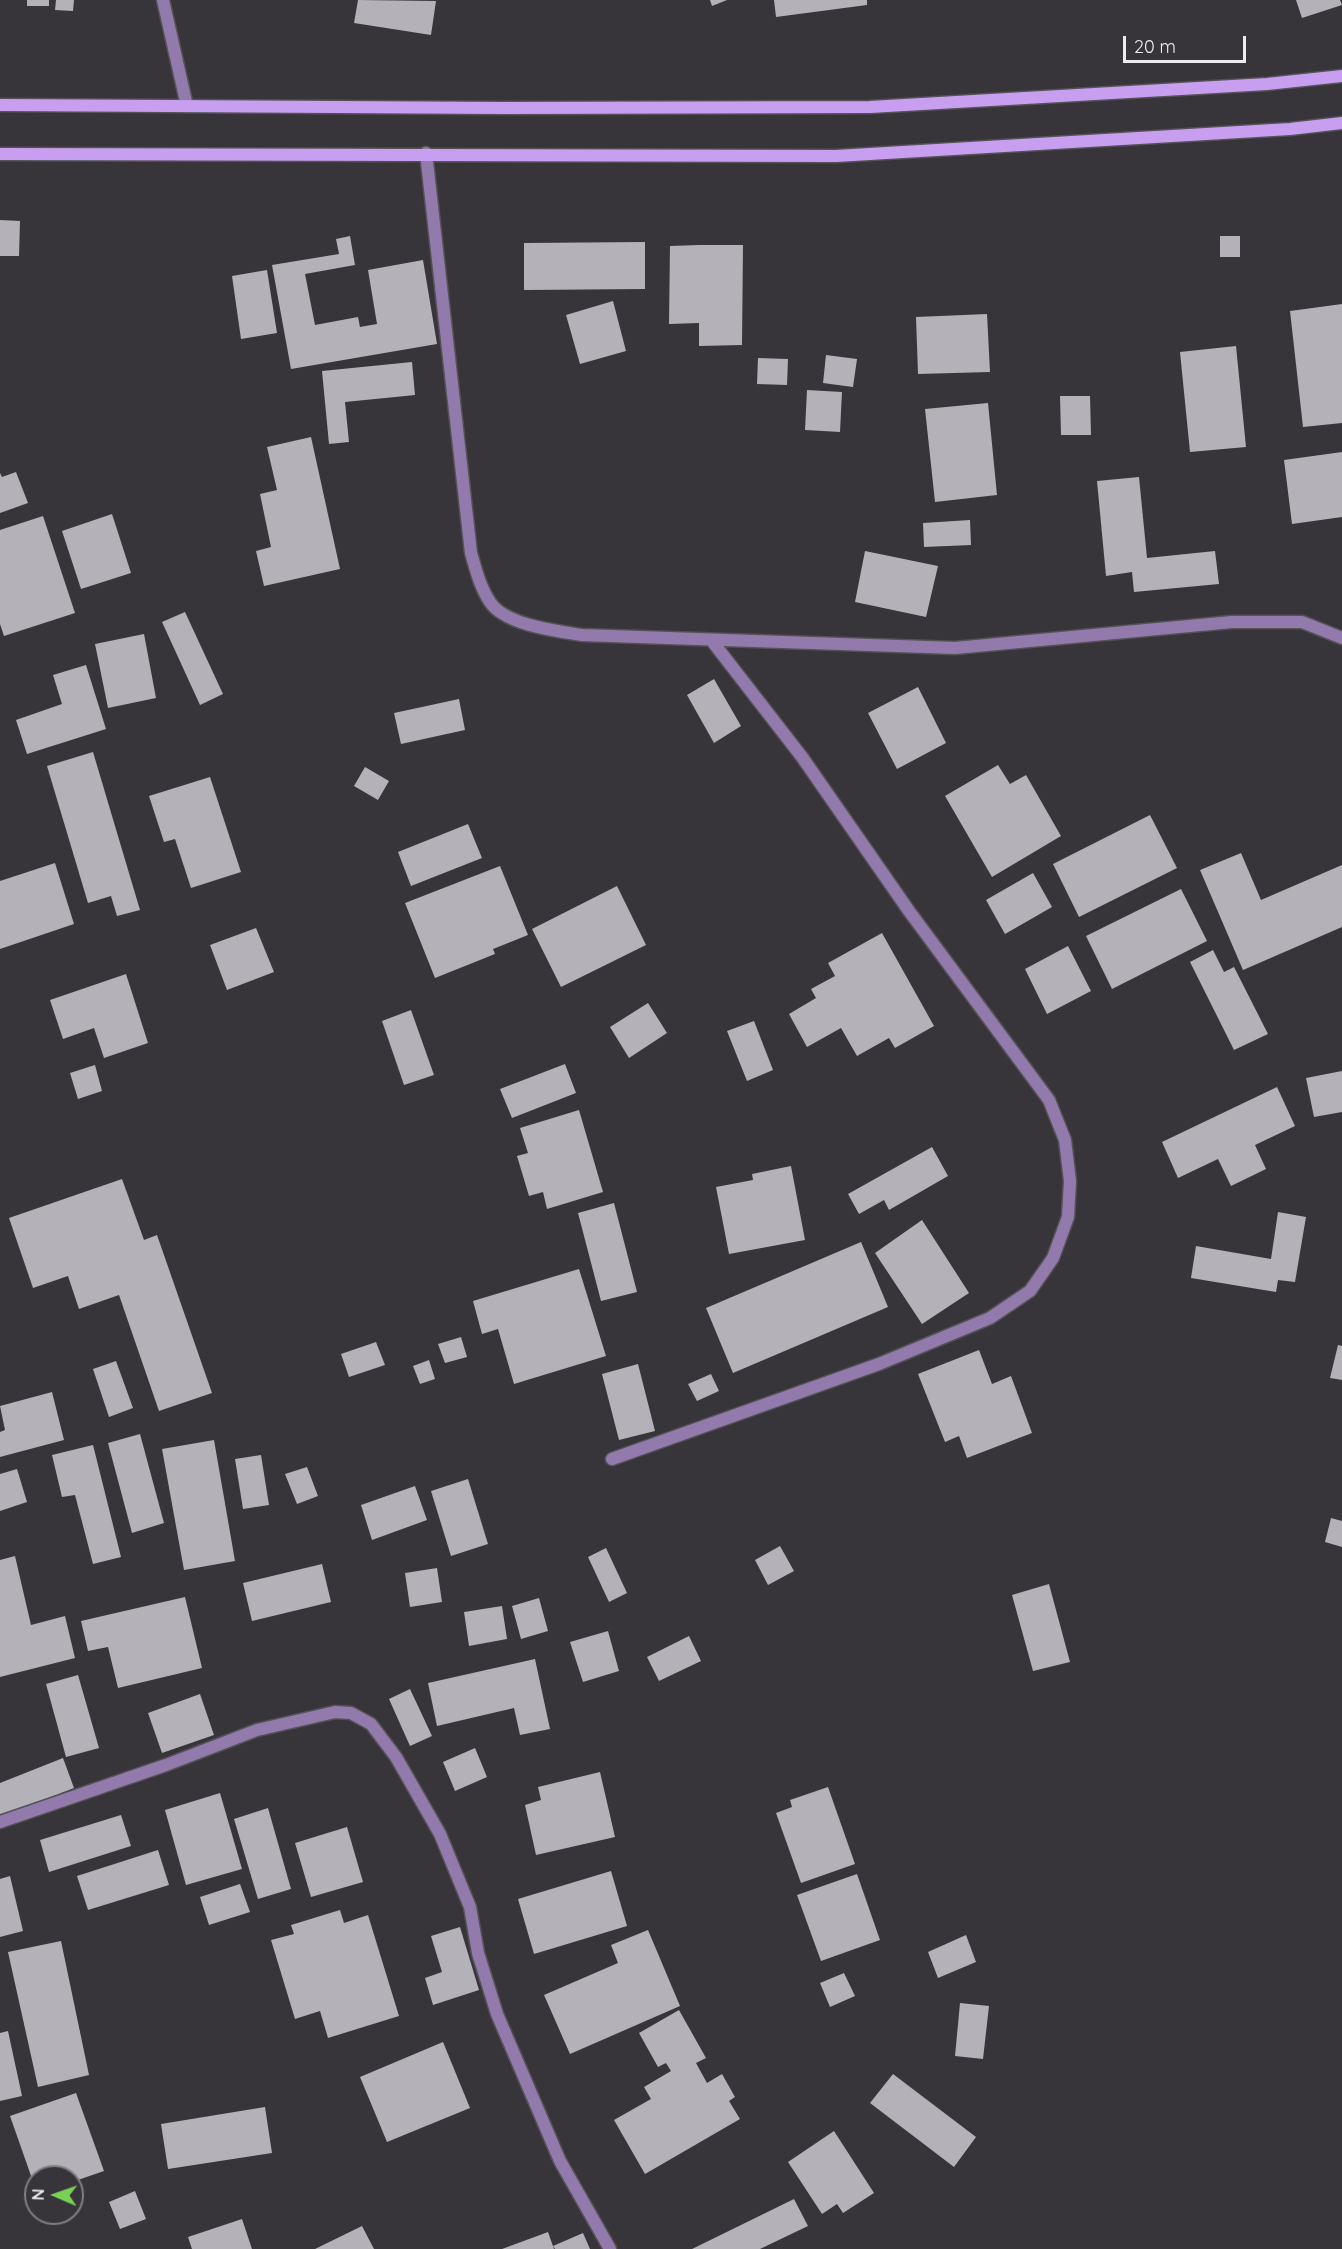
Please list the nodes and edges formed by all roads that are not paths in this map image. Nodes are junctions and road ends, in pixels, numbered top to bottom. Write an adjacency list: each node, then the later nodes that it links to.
1 (163, 0): 4 (street)
2 (1342, 76): 4 (main road)
3 (0, 105): 4 (main road)
4 (187, 106)
5 (1342, 123): 6 (main road)
6 (426, 153): 7 (main road); 9 (street)
7 (0, 154)
8 (1342, 638): 9 (street)
9 (712, 641): 10 (street)
10 (612, 1459)
11 (0, 1822): 12 (street)
12 (610, 2249)

